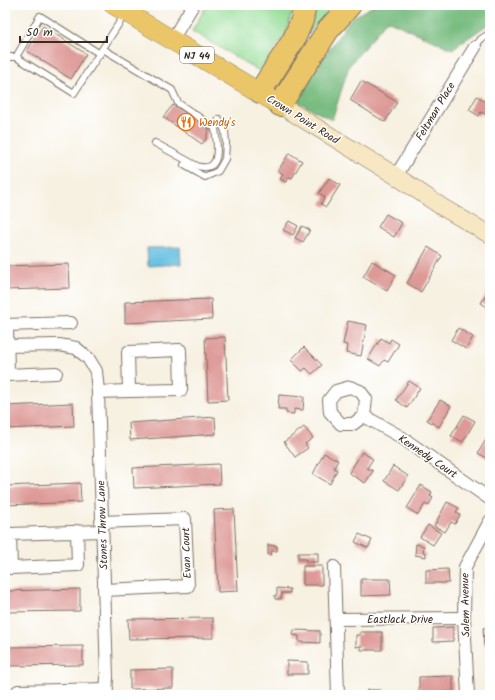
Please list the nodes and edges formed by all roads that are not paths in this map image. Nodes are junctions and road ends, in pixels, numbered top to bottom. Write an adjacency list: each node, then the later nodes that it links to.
1 (193, 5): 6 (street)
2 (305, 5): 11 (highway)
3 (350, 5): 12 (highway)
4 (120, 9): 6 (main road, Crown Point Road / NJ 44); 8 (lane)
5 (490, 33): 7 (lane)
6 (172, 40): 11 (main road, Crown Point Road / NJ 44)
7 (475, 47): 16 (street, Feltman Place)
8 (101, 51): 10 (lane); 10 (lane); 14 (lane)
9 (5, 57): 10 (lane)
10 (16, 57)
11 (260, 92): 12 (main road, Crown Point Road / NJ 44)
12 (280, 105): 16 (main road, Crown Point Road / NJ 44)
13 (219, 119): 15 (lane)
14 (155, 143)
15 (184, 165)
16 (396, 176): 17 (main road, Crown Point Road / NJ 44)
17 (490, 235)
18 (71, 323): 19 (street)
19 (6, 325): 20 (street)
20 (6, 346): 22 (street); 24 (street, Stones Throw Lane)
21 (56, 373): 22 (street)
22 (6, 375)
23 (129, 391): 23 (street); 24 (street)
24 (98, 392): 28 (street, Stones Throw Lane)
25 (364, 416): 26 (street, Kennedy Court)
26 (490, 499)
27 (490, 521): 32 (street, Salem Avenue)
28 (101, 526): 29 (street); 31 (street, Stones Throw Lane); 31 (street, Evan Court)
29 (77, 531): 29 (street)
30 (334, 567): 33 (street)
31 (104, 590): 34 (street, Stones Throw Lane)
32 (464, 618): 33 (street, Eastlack Drive); 37 (street, Salem Avenue)
33 (336, 619): 36 (street)
34 (106, 692): 35 (street)
35 (18, 695)
36 (338, 695)
37 (468, 695)

